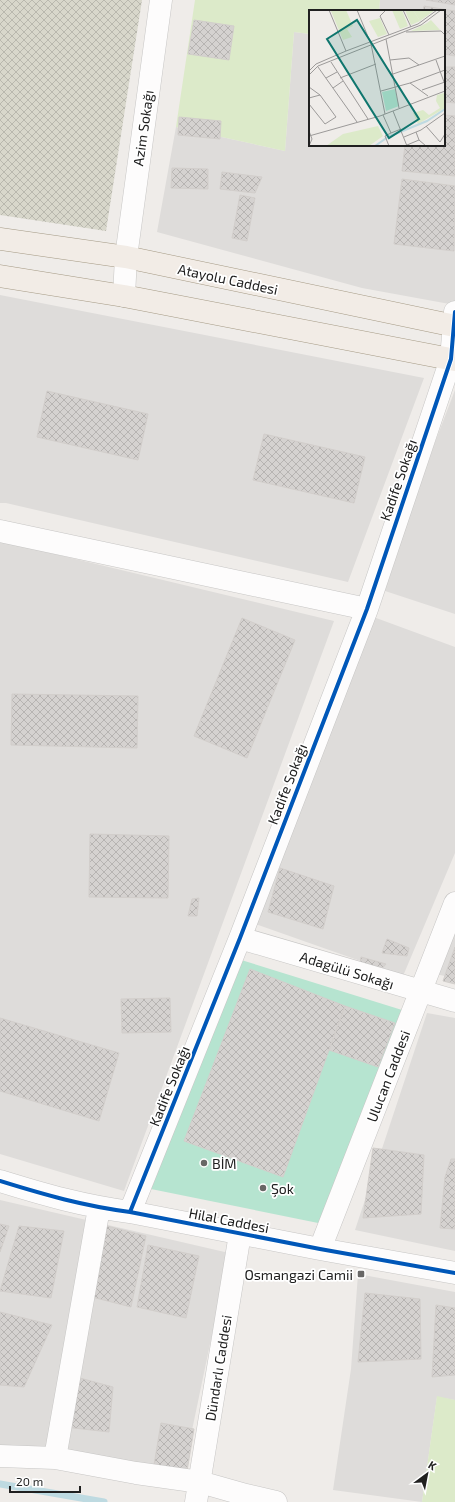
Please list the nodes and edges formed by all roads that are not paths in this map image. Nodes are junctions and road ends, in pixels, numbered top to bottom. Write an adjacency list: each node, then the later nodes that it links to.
1 (161, 0): 3 (street, Azim Sokağı)
2 (0, 239): 3 (main road, Atayolu Caddesi)
3 (126, 257): 5 (street, Azim Sokağı); 6 (main road, Atayolu Caddesi)
4 (0, 276): 5 (main road)
5 (124, 296): 7 (main road)
6 (454, 321): 7 (street, Kadife Sokağı)
7 (453, 359): 9 (street, Kadife Sokağı)
8 (0, 531): 9 (street)
9 (367, 609): 11 (street, Kadife Sokağı)
10 (455, 903): 12 (street, Ulucan Caddesi)
11 (240, 938): 12 (street, Adagülü Sokağı); 16 (street, Kadife Sokağı)
12 (421, 992): 13 (street, Adagülü Sokağı); 18 (street, Ulucan Caddesi)
13 (455, 1001)
14 (0, 1181): 15 (street, Hilal Caddesi)
15 (98, 1208): 16 (street, Hilal Caddesi); 21 (street)
16 (130, 1212): 17 (street, Hilal Caddesi)
17 (240, 1234): 18 (street, Hilal Caddesi); 22 (street, Dündarlı Caddesi)
18 (320, 1249): 19 (street, Hilal Caddesi)
19 (455, 1273)
20 (0, 1456): 21 (street)
21 (55, 1458): 22 (street)
22 (198, 1492): 23 (street)
23 (276, 1502)

